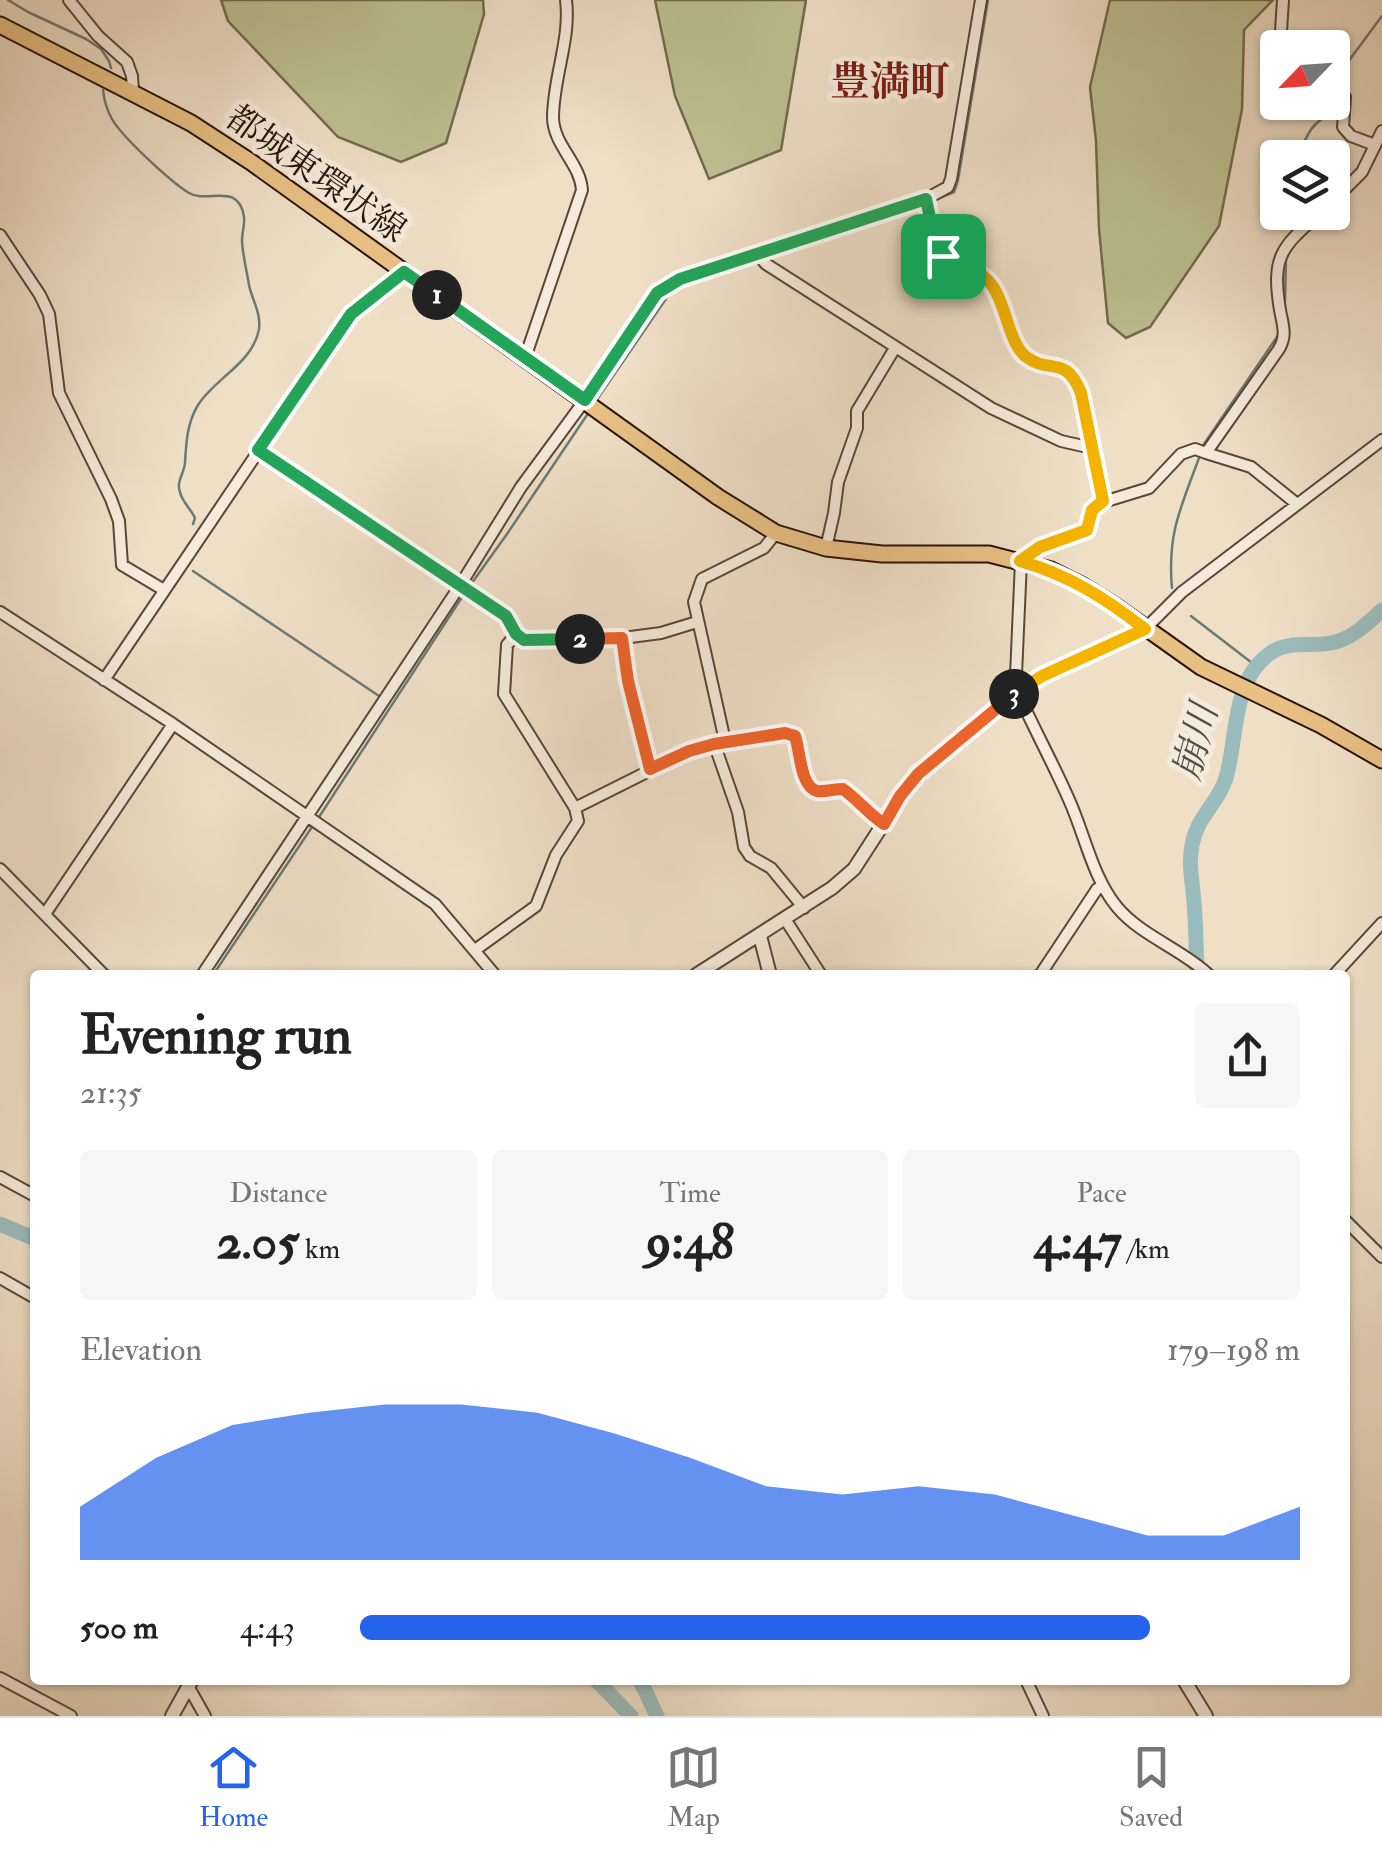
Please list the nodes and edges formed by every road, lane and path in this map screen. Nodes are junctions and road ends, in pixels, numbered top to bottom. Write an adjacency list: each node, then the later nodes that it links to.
1 (69, 0): 7 (street)
2 (566, 0): 18 (street)
3 (981, 0): 12 (street)
4 (1283, 0): 6 (street)
5 (0, 25): 7 (main road, 都城東環状線)
6 (1280, 30)
7 (133, 91): 16 (main road, 都城東環状線)
8 (1343, 120): 10 (street)
9 (1382, 131): 10 (street)
10 (1375, 146): 11 (street)
11 (1350, 184)
12 (927, 204): 15 (street); 21 (street)
13 (1301, 230): 23 (street)
14 (0, 235): 30 (street)
15 (762, 259): 17 (street); 19 (street)
16 (404, 272): 18 (main road, 都城東環状線); 22 (street)
17 (895, 348): 21 (street); 27 (street)
18 (526, 358): 19 (main road, 都城東環状線)
19 (590, 404): 26 (main road, 都城東環状線); 29 (street)
20 (1382, 440): 25 (street)
21 (1092, 448): 24 (street)
22 (258, 450): 29 (street); 30 (street)
23 (1206, 453): 24 (street); 25 (street)
24 (1103, 501): 28 (street)
25 (1297, 504): 33 (street)
26 (776, 533): 27 (main road, 都城東環状線); 32 (street)
27 (826, 548): 28 (main road, 都城東環状線)
28 (1020, 561): 33 (main road, 都城東環状線); 37 (street)
29 (466, 588): 34 (street); 43 (street)
30 (164, 590): 36 (street)
31 (0, 612): 36 (street)
32 (697, 622): 35 (street); 39 (street)
33 (1145, 629): 37 (street); 40 (main road, 都城東環状線)
34 (516, 634): 35 (street); 42 (street)
35 (622, 638): 41 (street)
36 (104, 680): 38 (street)
37 (1018, 691): 44 (street); 46 (street)
38 (173, 724): 43 (street); 48 (street)
39 (719, 742): 41 (street); 44 (street); 47 (street)
40 (1382, 760)
41 (650, 769): 42 (street)
42 (576, 808): 52 (street)
43 (308, 816): 52 (street); 54 (street)
44 (884, 824): 47 (street)
45 (0, 868): 48 (street)
46 (1104, 886): 59 (street); 60 (street)
47 (804, 908): 49 (street)
48 (45, 914): 53 (street)
49 (784, 919): 51 (street); 58 (street)
50 (1382, 923): 61 (street)
51 (760, 936): 56 (street); 57 (street)
52 (475, 950): 55 (street)
53 (99, 970)
54 (205, 970)
55 (492, 970)
56 (704, 970)
57 (769, 970)
58 (818, 970)
59 (1043, 970)
60 (1203, 970)
61 (1339, 970)
62 (0, 1177): 63 (street)
63 (30, 1193)
64 (1350, 1225): 65 (street)
65 (1382, 1257)
66 (0, 1278): 67 (street)
67 (30, 1295)
68 (0, 1678): 73 (street)
69 (189, 1685): 74 (street)
70 (191, 1685): 75 (street)
71 (1028, 1685): 76 (street)
72 (1187, 1685): 77 (street)
73 (70, 1716)
74 (172, 1716)
75 (205, 1716)
76 (1042, 1716)
77 (1206, 1716)

